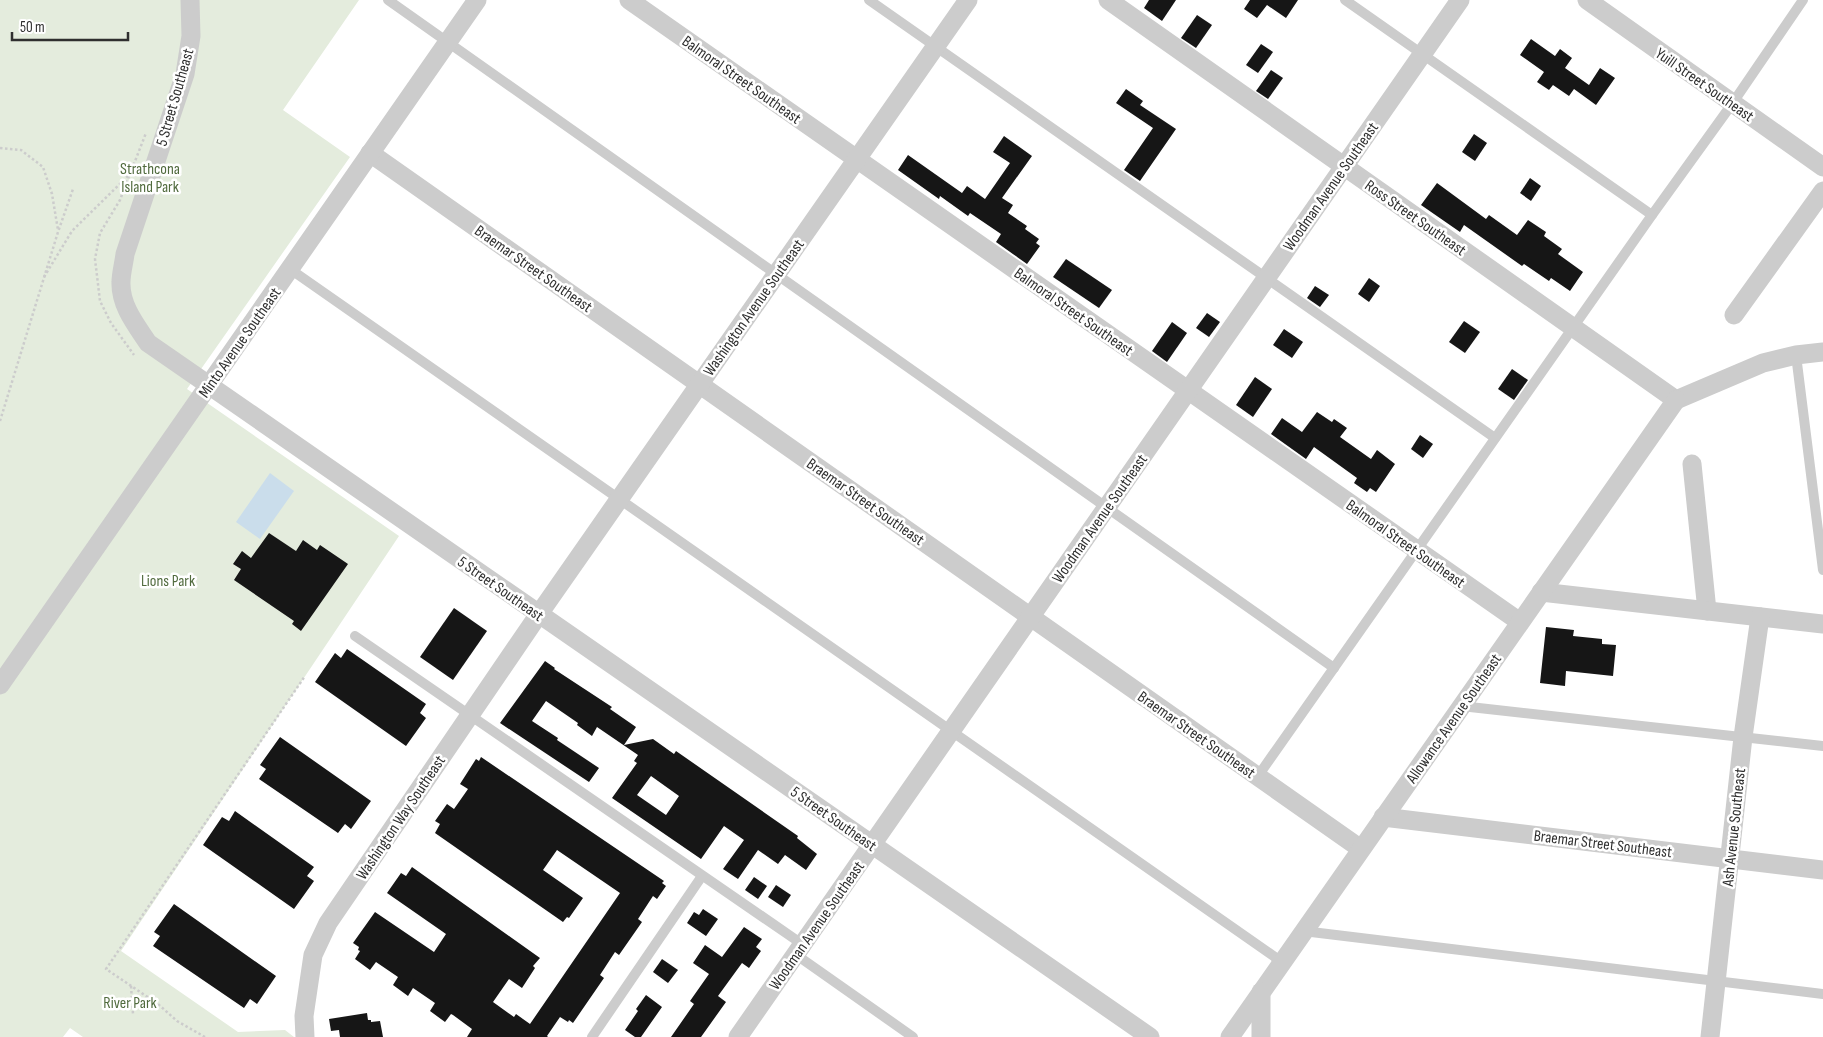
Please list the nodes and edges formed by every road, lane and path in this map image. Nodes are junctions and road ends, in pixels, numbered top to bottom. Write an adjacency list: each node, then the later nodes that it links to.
1 (190, 0): 35 (street, 5 Street Southeast)
2 (388, 0): 12 (lane)
3 (478, 0): 12 (street, Minto Avenue Southeast)
4 (629, 0): 19 (street, Balmoral Street Southeast)
5 (869, 0): 13 (lane)
6 (968, 0): 13 (street, Washington Avenue Southeast)
7 (1108, 0): 20 (street, Ross Street Southeast)
8 (1346, 0): 14 (lane)
9 (1460, 0): 14 (street, Woodman Avenue Southeast)
10 (1587, 0): 15 (street, Yuill Street Southeast)
11 (1803, 0): 15 (lane)
12 (448, 42): 18 (street, Minto Avenue Southeast); 27 (lane)
13 (936, 47): 19 (street, Washington Avenue Southeast); 29 (lane)
14 (1422, 54): 20 (street, Woodman Avenue Southeast); 24 (lane)
15 (1732, 104): 21 (street, Yuill Street Southeast); 24 (lane)
16 (148, 128): 28 (path)
17 (0, 148): 25 (path)
18 (370, 154): 26 (street, Minto Avenue Southeast); 34 (street, Braemar Street Southeast)
19 (857, 159): 27 (street, Washington Avenue Southeast); 36 (street, Balmoral Street Southeast)
20 (1344, 166): 29 (street, Woodman Avenue Southeast); 31 (street, Ross Street Southeast)
21 (1823, 167)
22 (73, 189): 25 (path)
23 (1823, 191): 30 (street)
24 (1652, 215): 31 (lane)
25 (58, 232): 28 (path)
26 (290, 269): 35 (street, Minto Avenue Southeast); 41 (lane)
27 (776, 274): 34 (street, Washington Avenue Southeast); 42 (lane)
28 (44, 277): 38 (path)
29 (1266, 278): 36 (street, Woodman Avenue Southeast); 39 (lane)
30 (1734, 315)
31 (1573, 328): 37 (street, Ross Street Southeast); 39 (lane)
32 (1823, 352): 33 (street)
33 (1796, 355): 37 (street); 44 (lane)
34 (699, 384): 41 (street, Washington Avenue Southeast); 48 (street, Braemar Street Southeast)
35 (209, 385): 47 (street, 5 Street Southeast); 55 (street, Minto Avenue Southeast)
36 (1188, 390): 42 (street, Woodman Avenue Southeast); 43 (street, Balmoral Street Southeast)
37 (1676, 400): 45 (street, Allowance Avenue Southeast)
38 (0, 421)
39 (1495, 438): 43 (lane)
40 (1692, 464): 46 (street)
41 (619, 499): 47 (street, Washington Avenue Southeast); 58 (lane)
42 (1106, 508): 48 (street, Woodman Avenue Southeast); 53 (lane)
43 (1417, 550): 50 (street, Balmoral Street Southeast); 53 (lane)
44 (1823, 570)
45 (1541, 592): 46 (street); 50 (street, Allowance Avenue Southeast)
46 (1707, 611): 49 (street)
47 (539, 614): 57 (street, Washington Way Southeast); 63 (street, 5 Street Southeast)
48 (1030, 616): 58 (street, Woodman Avenue Southeast); 61 (street, Braemar Street Southeast)
49 (1760, 617): 51 (street); 59 (street, Ash Avenue Southeast)
50 (1520, 622): 56 (street, Allowance Avenue Southeast)
51 (1823, 624)
52 (355, 636): 57 (lane)
53 (1334, 668): 61 (lane)
54 (305, 676): 72 (path)
55 (0, 685)
56 (1461, 706): 59 (lane); 62 (street, Allowance Avenue Southeast)
57 (470, 715): 67 (lane); 77 (street, Washington Way Southeast)
58 (951, 731): 63 (street, Woodman Avenue Southeast); 70 (lane)
59 (1744, 738): 60 (lane); 65 (street, Ash Avenue Southeast)
60 (1823, 746)
61 (1258, 776): 64 (street, Braemar Street Southeast)
62 (1383, 817): 64 (street, Allowance Avenue Southeast); 65 (street, Braemar Street Southeast)
63 (872, 844): 69 (street, Woodman Avenue Southeast); 81 (street, 5 Street Southeast)
64 (1361, 849): 68 (street, Allowance Avenue Southeast)
65 (1730, 858): 66 (street, Braemar Street Southeast); 71 (street, Ash Avenue Southeast)
66 (1823, 870)
67 (702, 876): 69 (lane); 78 (lane)
68 (1304, 932): 70 (street, Allowance Avenue Southeast); 71 (lane)
69 (799, 949): 79 (street, Woodman Avenue Southeast); 80 (lane)
70 (1282, 962): 73 (street, Allowance Avenue Southeast)
71 (1716, 981): 74 (lane); 84 (street, Ash Avenue Southeast)
72 (132, 986): 75 (path); 76 (path)
73 (1261, 992): 82 (street, Allowance Avenue Southeast); 83 (street)
74 (1823, 994)
75 (133, 1014)
76 (204, 1037)
77 (305, 1037)
78 (592, 1037)
79 (738, 1037)
80 (913, 1037)
81 (1150, 1037)
82 (1230, 1037)
83 (1261, 1037)
84 (1710, 1037)

